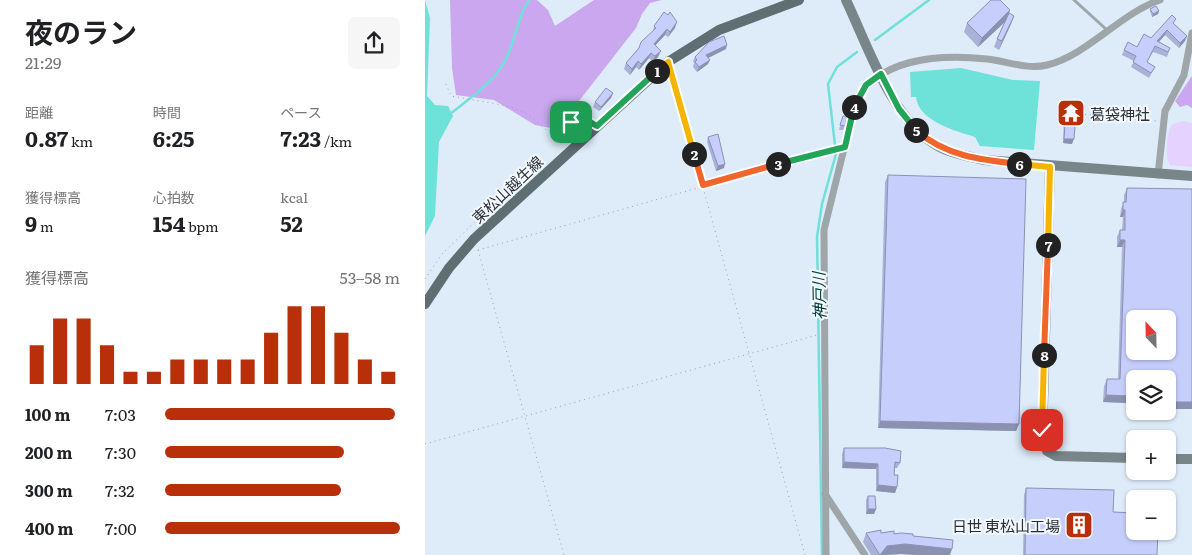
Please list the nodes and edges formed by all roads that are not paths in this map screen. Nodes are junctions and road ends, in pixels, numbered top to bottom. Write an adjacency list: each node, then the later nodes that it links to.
1 (799, 0): 11 (main road, 東松山越生線)
2 (846, 0): 7 (street)
3 (1074, 0): 5 (lane)
4 (1160, 0): 5 (street)
5 (1107, 31): 7 (street)
6 (1192, 33): 9 (street)
7 (881, 74): 8 (street); 15 (street)
8 (1050, 167): 9 (street); 12 (street)
9 (1158, 174): 10 (street)
10 (1192, 176)
11 (425, 304)
12 (1126, 458)
13 (1176, 459): 14 (street)
14 (1192, 459)
15 (825, 494): 16 (street); 17 (street)
16 (826, 555)
17 (865, 555)

